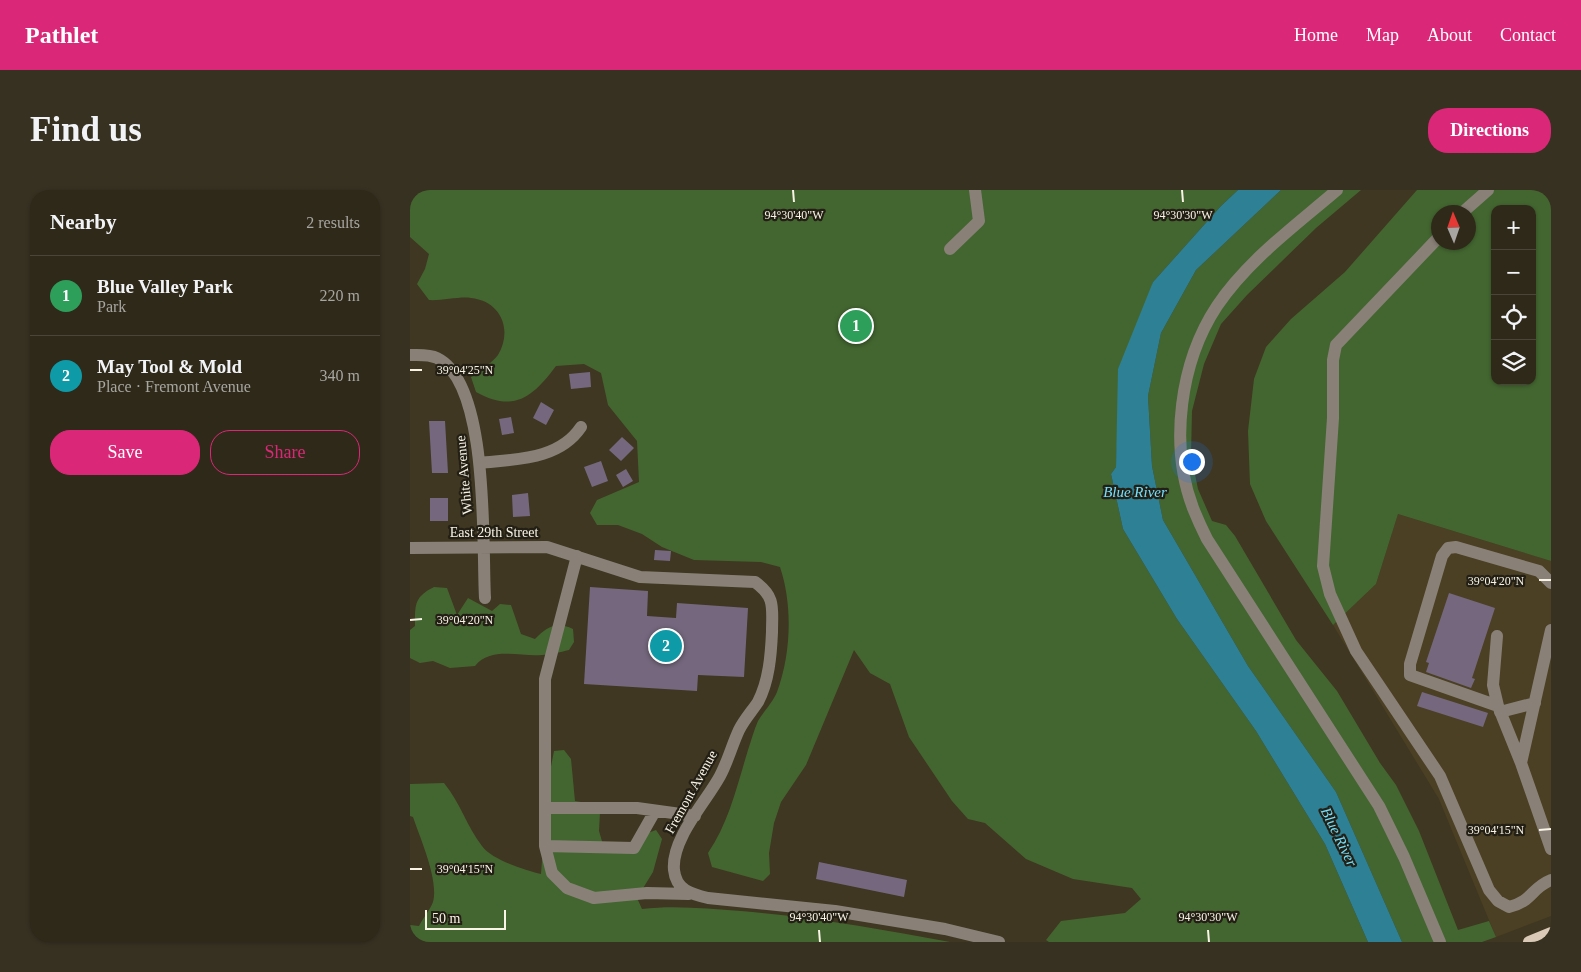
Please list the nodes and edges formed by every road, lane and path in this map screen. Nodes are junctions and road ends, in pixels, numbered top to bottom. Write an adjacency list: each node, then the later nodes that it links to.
1 (975, 190): 6 (street)
2 (1337, 190): 29 (street)
3 (1488, 190): 4 (street)
4 (1470, 205)
5 (1431, 245): 25 (street)
6 (950, 248)
7 (410, 355): 9 (street, White Avenue)
8 (581, 427): 9 (street)
9 (480, 463): 10 (street, White Avenue)
10 (482, 546): 11 (street, East 29th Street); 12 (street, East 29th Street); 14 (street, White Avenue)
11 (410, 548)
12 (577, 556): 20 (street); 22 (street, Fremont Avenue)
13 (1551, 583): 18 (street)
14 (485, 598)
15 (1551, 630): 17 (street)
16 (1497, 636): 18 (street)
17 (1535, 703): 18 (street); 19 (street)
18 (1499, 709): 19 (street)
19 (1521, 763): 24 (street)
20 (545, 808): 21 (street); 23 (street)
21 (654, 811): 22 (street); 23 (street)
22 (695, 816): 26 (street, Fremont Avenue)
23 (545, 846): 26 (street)
24 (1551, 849)
25 (1551, 880)
26 (689, 894): 28 (street)
27 (1551, 933): 30 (main road)
28 (999, 942)
29 (1440, 942)
30 (1529, 942)

